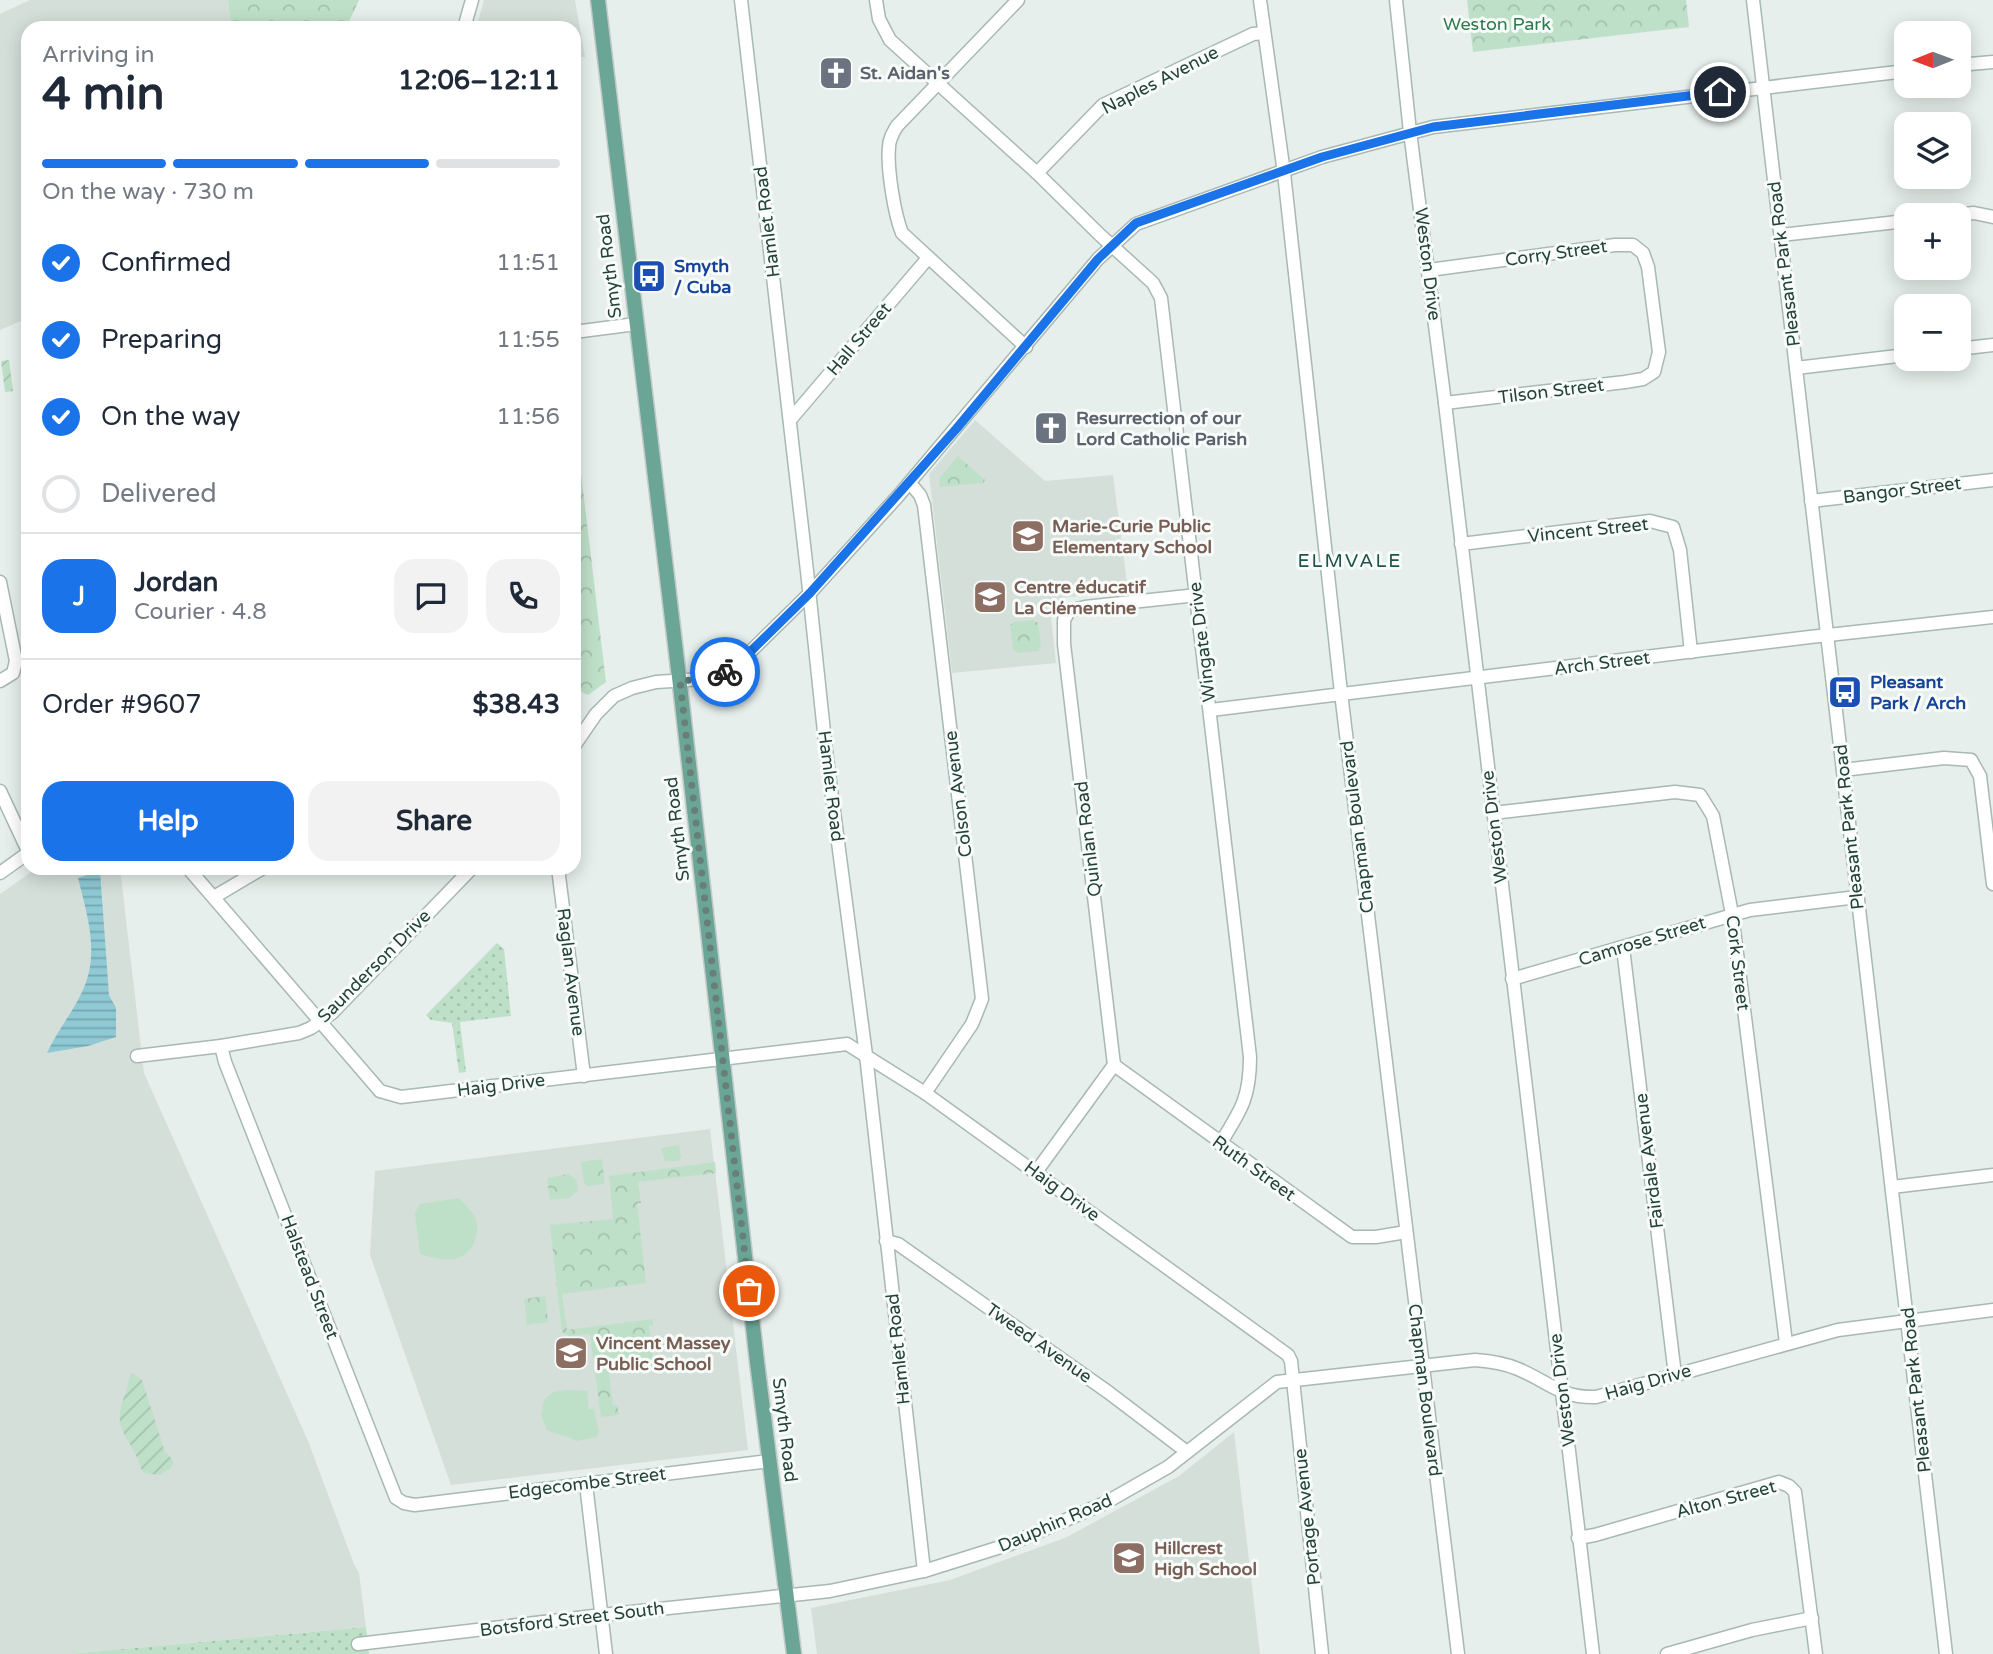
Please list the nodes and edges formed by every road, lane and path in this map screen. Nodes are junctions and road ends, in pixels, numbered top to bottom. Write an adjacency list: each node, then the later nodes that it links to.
1 (472, 0): 9 (street)
2 (598, 0): 26 (main road, Smyth Road)
3 (741, 0): 35 (street, Hamlet Road)
4 (876, 0): 14 (street, Wingate Drive)
5 (1018, 0): 14 (street)
6 (1261, 0): 10 (street, Chapman Boulevard)
7 (1396, 0): 16 (street, Weston Drive)
8 (1753, 0): 15 (street, Pleasant Park Road)
9 (466, 21)
10 (1264, 33): 17 (street, Naples Avenue); 18 (street, Chapman Boulevard)
11 (1993, 62): 12 (street)
12 (1971, 64)
13 (1894, 72): 15 (street)
14 (936, 83): 17 (street, Wingate Drive); 24 (street)
15 (1762, 86): 16 (street); 22 (street, Pleasant Park Road)
16 (1410, 132): 18 (street); 25 (street, Weston Drive)
17 (1037, 173): 23 (street, Wingate Drive)
18 (1284, 173): 23 (street); 49 (street, Chapman Boulevard)
19 (1971, 213): 20 (street)
20 (1993, 217)
21 (1894, 222): 22 (street)
22 (1781, 234): 32 (street, Pleasant Park Road)
23 (1111, 246): 29 (street); 42 (street, Wingate Drive)
24 (928, 258): 29 (street); 35 (street, Hall Street)
25 (1429, 270): 33 (street, Corry Street); 34 (street, Weston Drive)
26 (636, 324): 27 (street); 48 (main road, Smyth Road)
27 (581, 331)
28 (1993, 345): 30 (street)
29 (1026, 347): 37 (street)
30 (1971, 348)
31 (1894, 356): 32 (street)
32 (1796, 368): 38 (street, Pleasant Park Road)
33 (1654, 372): 34 (street, Tilson Street)
34 (1446, 403): 39 (street, Weston Drive)
35 (790, 420): 41 (street, Hamlet Road)
36 (1993, 480): 38 (street, Bangor Street)
37 (910, 482): 41 (street); 75 (street, Colson Avenue)
38 (1811, 501): 44 (street, Pleasant Park Road)
39 (1461, 544): 45 (street, Vincent Street); 46 (street, Weston Drive)
40 (0, 582): 47 (street)
41 (810, 593): 48 (street); 70 (street, Hamlet Road)
42 (1197, 595): 50 (street, Wingate Drive); 73 (street, Quinlan Road)
43 (1993, 617): 44 (street, Arch Street)
44 (1828, 635): 45 (street, Arch Street); 52 (street, Pleasant Park Road)
45 (1691, 652): 46 (street, Arch Street)
46 (1477, 678): 49 (street, Arch Street); 54 (street, Weston Drive)
47 (0, 681)
48 (680, 681): 51 (street); 72 (main road, Smyth Road)
49 (1341, 693): 50 (street, Arch Street); 80 (street, Chapman Boulevard)
50 (1210, 710): 76 (street, Wingate Drive)
51 (581, 736)
52 (1843, 771): 62 (street); 64 (street, Pleasant Park Road)
53 (0, 791): 55 (street)
54 (1493, 813): 65 (street, Cork Street); 67 (street, Weston Drive)
55 (21, 837)
56 (21, 857): 57 (street)
57 (0, 873)
58 (194, 875): 63 (street, Haig Drive)
59 (251, 875): 63 (street)
60 (465, 875): 68 (street, Saunderson Drive)
61 (559, 875): 74 (street, Raglan Avenue)
62 (1993, 884)
63 (214, 897): 68 (street, Haig Drive)
64 (1857, 897): 65 (street, Camrose Street); 79 (street, Pleasant Park Road)
65 (1732, 914): 66 (street, Camrose Street); 84 (street, Cork Street)
66 (1623, 948): 67 (street, Camrose Street); 86 (street, Fairdale Avenue)
67 (1512, 979): 88 (street, Weston Drive)
68 (316, 1025): 69 (street, Saunderson Drive); 74 (street, Haig Drive)
69 (221, 1046): 71 (street, Saunderson Drive); 92 (street, Halstead Street)
70 (866, 1055): 72 (street, Haig Drive); 75 (street, Haig Drive); 81 (street, Hamlet Road)
71 (137, 1056)
72 (723, 1060): 74 (street, Haig Drive); 90 (main road, Smyth Road)
73 (1114, 1065): 76 (street, Ruth Street); 77 (street)
74 (584, 1076)
75 (925, 1093): 77 (street, Haig Drive)
76 (1220, 1144): 80 (street, Ruth Street)
77 (1036, 1172): 87 (street, Haig Drive)
78 (1993, 1175): 79 (street)
79 (1892, 1187): 83 (street, Pleasant Park Road)
80 (1406, 1232): 85 (street, Chapman Boulevard)
81 (886, 1241): 89 (street, Tweed Avenue); 94 (street, Hamlet Road)
82 (1993, 1310): 83 (street, Haig Drive)
83 (1909, 1321): 84 (street, Haig Drive); 106 (street, Pleasant Park Road)
84 (1786, 1343): 86 (street, Haig Drive)
85 (1422, 1367): 87 (street, Haig Drive); 88 (street, Haig Drive); 102 (street, Chapman Boulevard)
86 (1675, 1375): 88 (street, Haig Drive)
87 (1292, 1381): 89 (street, Dauphin Road); 101 (street, Portage Avenue)
88 (1563, 1392): 93 (street, Weston Drive)
89 (1187, 1452): 94 (street, Dauphin Road)
90 (769, 1461): 91 (street, Edgecombe Street); 95 (main road, Smyth Road)
91 (586, 1484): 92 (street, Edgecombe Street); 96 (street)
92 (404, 1503)
93 (1578, 1538): 97 (street, Alton Street); 103 (street, Weston Drive)
94 (924, 1571): 95 (street, Dauphin Road)
95 (786, 1595): 96 (street, Botsford Street South); 100 (main road, Smyth Road)
96 (601, 1615): 98 (street, Botsford Street South); 99 (street)
97 (1812, 1618): 104 (street); 105 (street, Alton Street)
98 (358, 1644)
99 (606, 1654)
100 (794, 1654)
101 (1322, 1654)
102 (1458, 1654)
103 (1593, 1654)
104 (1667, 1654)
105 (1816, 1654)
106 (1946, 1654)

